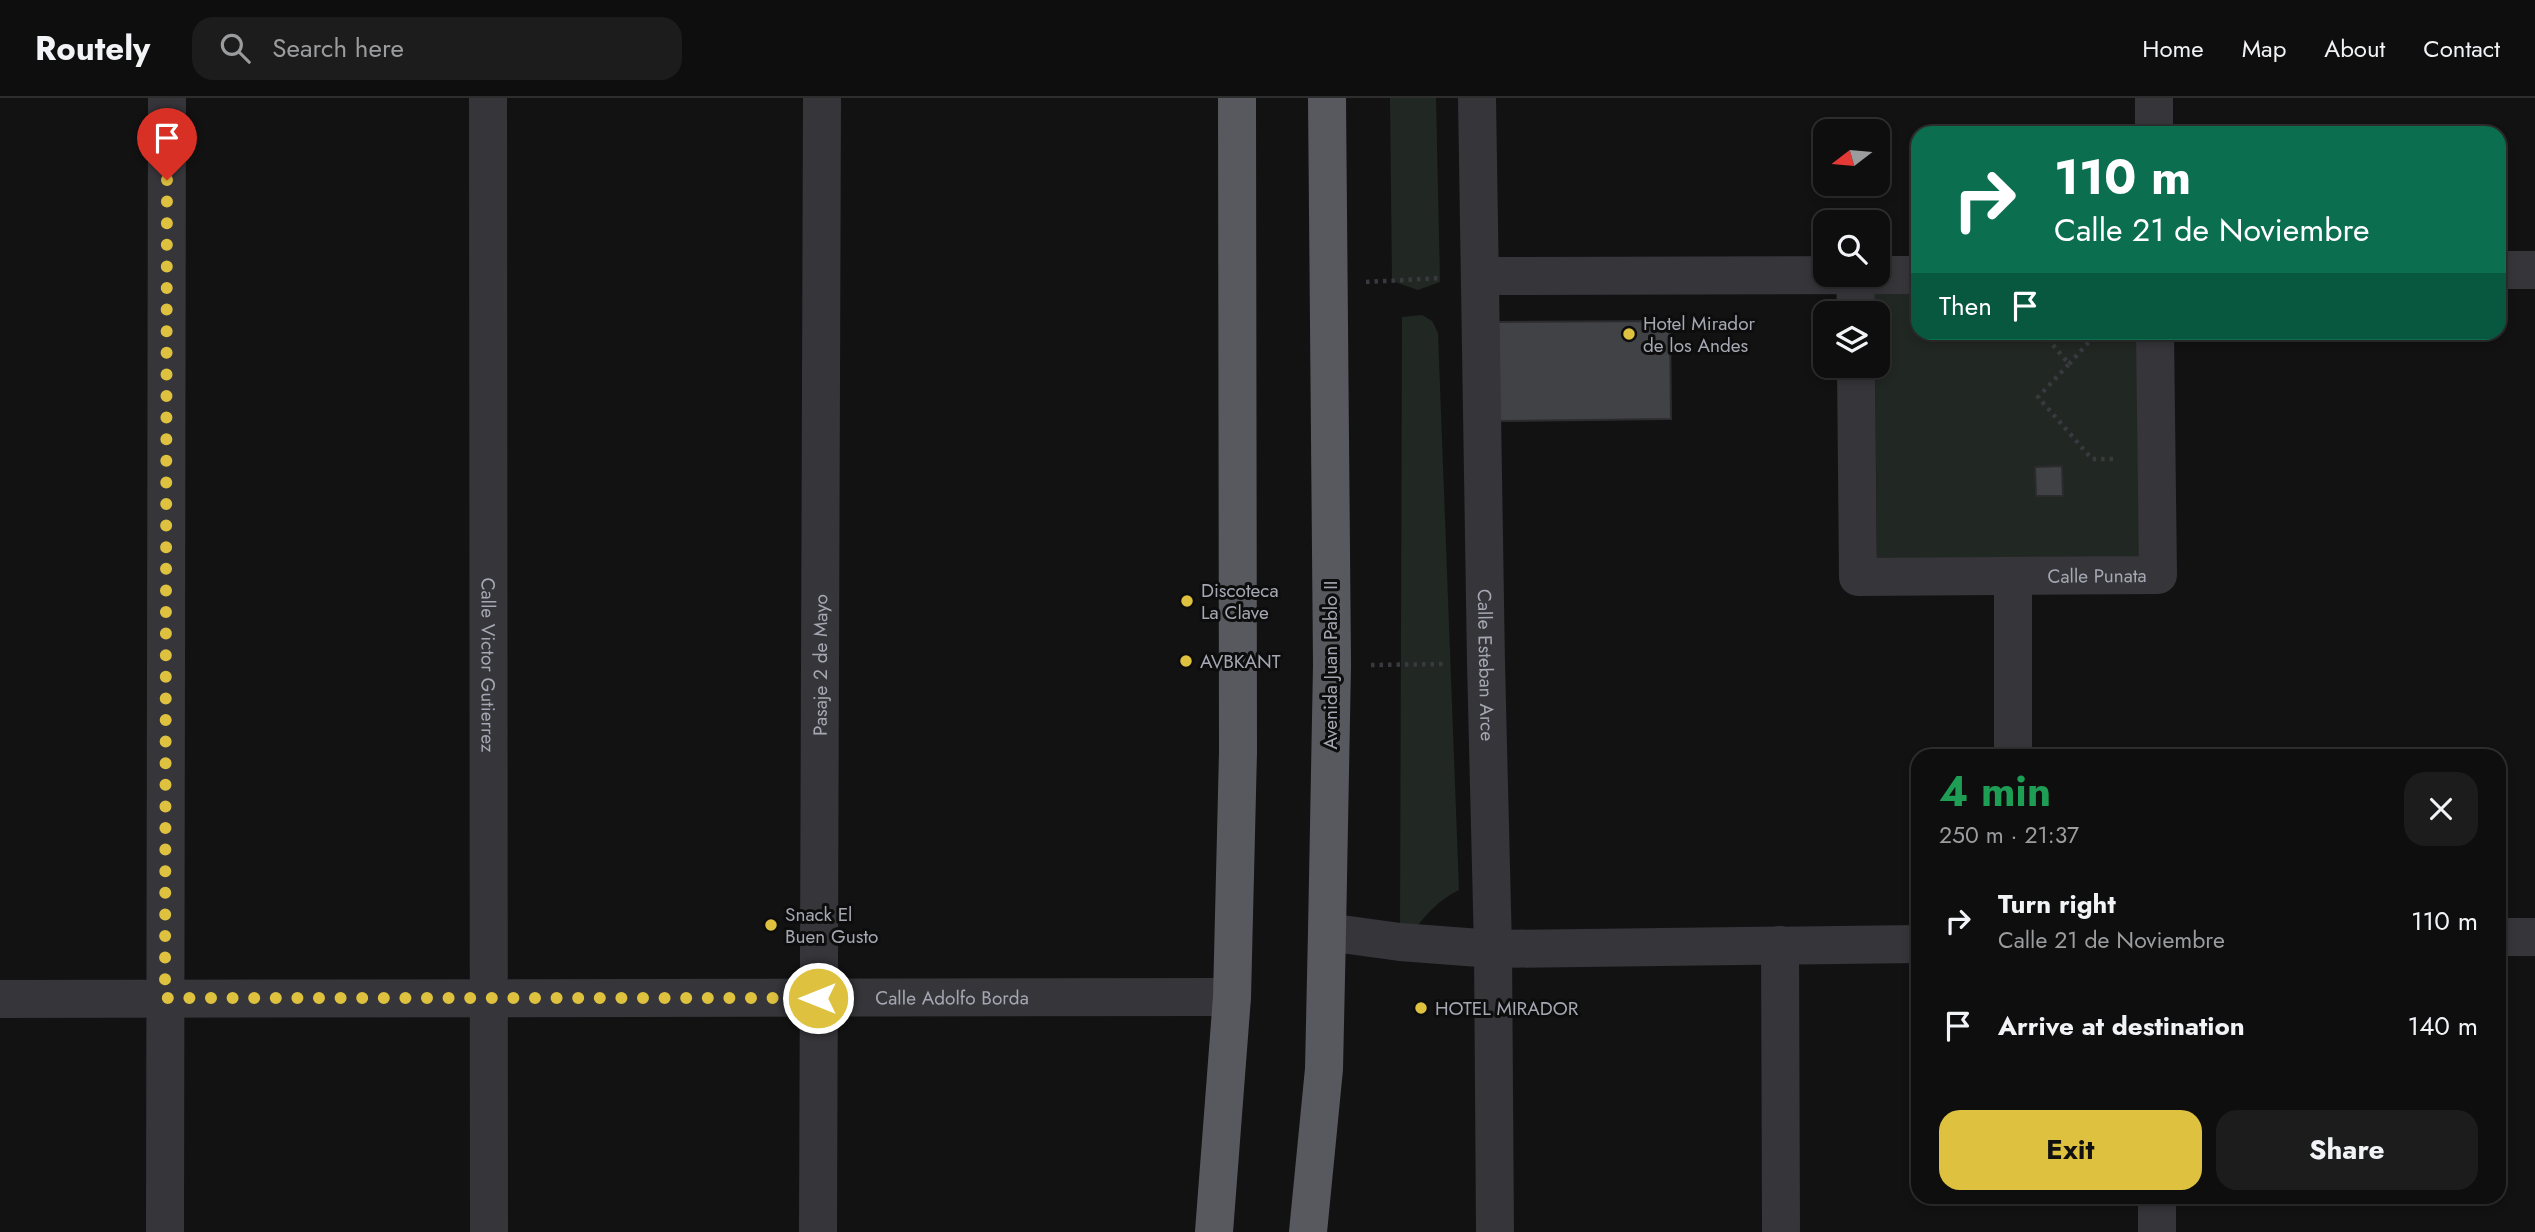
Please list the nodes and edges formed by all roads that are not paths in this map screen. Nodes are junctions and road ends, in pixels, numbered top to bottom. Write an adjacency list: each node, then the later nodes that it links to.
1 (167, 98): 26 (street)
2 (488, 98): 27 (street, Calle Victor Gutierrez)
3 (822, 98): 28 (street, Pasaje 2 de Mayo)
4 (1237, 98): 25 (highway)
5 (1327, 98): 19 (highway, Avenida Juan Pablo II)
6 (1477, 98): 13 (street, Calle Esteban Arce)
7 (2154, 98): 8 (street)
8 (2154, 126)
9 (2506, 270): 10 (street)
10 (2535, 270)
11 (1890, 275): 12 (street)
12 (1911, 275)
13 (1481, 276): 14 (street); 24 (street, Calle Esteban Arce)
14 (1813, 276)
15 (2155, 340): 17 (street, Calle Punata)
16 (1856, 378): 17 (street)
17 (2013, 577): 18 (street)
18 (2013, 749)
19 (1327, 932): 24 (street); 35 (highway, Avenida Juan Pablo II)
20 (2506, 937): 21 (street)
21 (2535, 937)
22 (1911, 944): 23 (street)
23 (1780, 945): 24 (street); 37 (street)
24 (1493, 949): 36 (street, Calle Esteban Arce)
25 (1232, 997): 28 (street, Calle Adolfo Borda); 34 (highway)
26 (165, 998): 27 (street, Calle Adolfo Borda); 29 (street, Calle Adolfo Borda); 31 (street)
27 (489, 998): 28 (street, Calle Adolfo Borda); 32 (street, Calle Victor Gutierrez)
28 (818, 998): 33 (street, Pasaje 2 de Mayo)
29 (0, 999)
30 (2157, 1204): 38 (street)
31 (165, 1232)
32 (489, 1232)
33 (818, 1232)
34 (1214, 1232)
35 (1308, 1232)
36 (1495, 1232)
37 (1781, 1232)
38 (2157, 1232)

